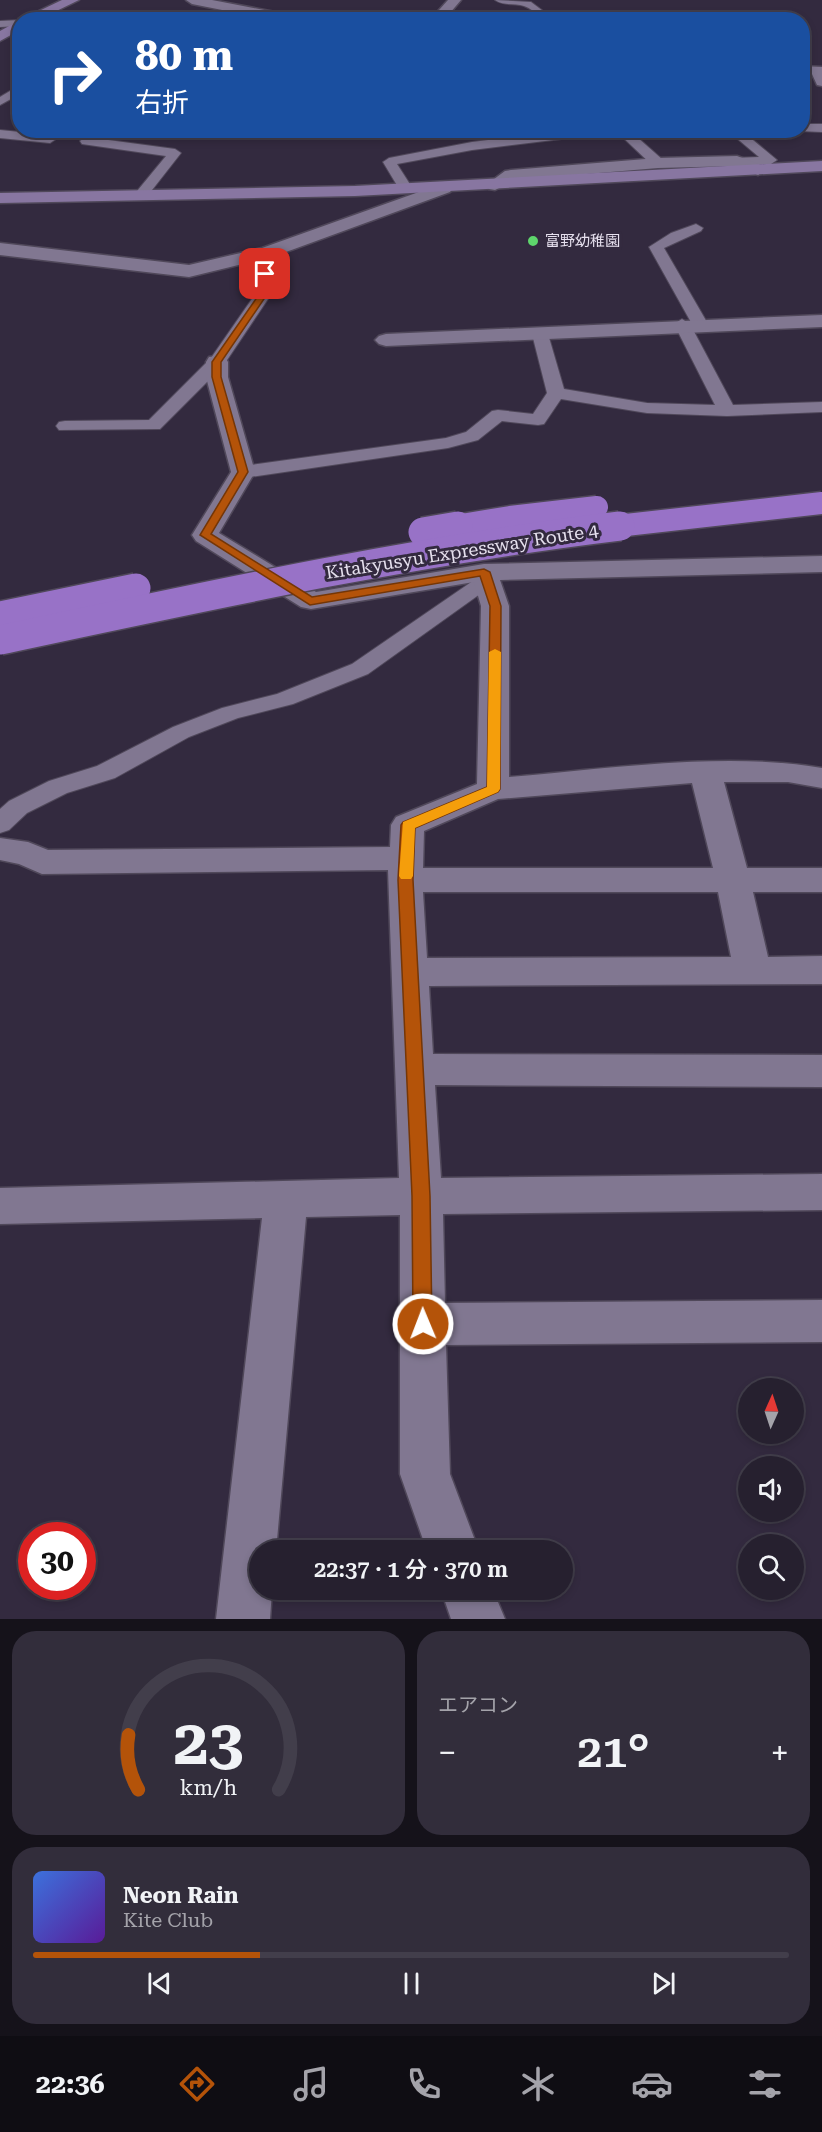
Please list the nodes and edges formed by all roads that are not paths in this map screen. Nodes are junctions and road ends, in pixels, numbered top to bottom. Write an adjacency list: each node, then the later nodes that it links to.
1 (73, 0): 5 (street)
2 (192, 0): 6 (street)
3 (455, 0): 7 (street)
4 (500, 0): 8 (lane)
5 (45, 12)
6 (254, 12)
7 (444, 12)
8 (539, 12)
9 (810, 70): 10 (street)
10 (819, 85)
11 (40, 138): 16 (lane)
12 (468, 138): 18 (lane)
13 (540, 138): 18 (lane)
14 (630, 138): 20 (lane)
15 (743, 138): 19 (lane)
16 (50, 139)
17 (86, 141): 26 (lane)
18 (476, 146): 25 (lane)
19 (737, 161): 20 (street); 22 (street)
20 (658, 163): 23 (street)
21 (821, 168): 22 (street)
22 (758, 170): 23 (street)
23 (495, 185): 24 (street)
24 (444, 188): 25 (street); 30 (street)
25 (406, 189): 26 (street)
26 (140, 196): 27 (street)
27 (0, 198)
28 (696, 228): 32 (lane)
29 (0, 249): 30 (street)
30 (268, 252): 35 (lane)
31 (822, 321): 32 (street)
32 (691, 324): 33 (street); 38 (lane)
33 (540, 334): 34 (street); 36 (lane)
34 (386, 340)
35 (217, 362): 39 (lane); 40 (street)
36 (556, 393): 38 (lane); 40 (lane)
37 (822, 407): 38 (lane)
38 (727, 411)
39 (65, 426)
40 (243, 472): 44 (street)
41 (822, 481): 45 (highway, Kitakyusyu Expressway Route 4, bridge)
42 (822, 503): 46 (highway, Kitakyusyu Expressway Route 4, bridge)
43 (822, 564): 44 (street)
44 (486, 576): 49 (street); 50 (lane)
45 (0, 616)
46 (0, 640)
47 (705, 772): 48 (street); 49 (street); 53 (street)
48 (822, 778)
49 (493, 789): 52 (street)
50 (0, 824)
51 (0, 849): 52 (street)
52 (406, 869): 53 (street); 57 (street)
53 (733, 880): 54 (street); 55 (street)
54 (822, 880)
55 (752, 970): 56 (street); 57 (street)
56 (822, 970)
57 (410, 972): 58 (street)
58 (414, 1069): 59 (street); 61 (street)
59 (822, 1071)
60 (822, 1192): 61 (street)
61 (421, 1196): 62 (street); 65 (street)
62 (286, 1199): 63 (street); 68 (street)
63 (0, 1206)
64 (822, 1321): 65 (street)
65 (423, 1324): 66 (street)
66 (449, 1540)
67 (471, 1600): 69 (street)
68 (243, 1619)
69 (478, 1619)

